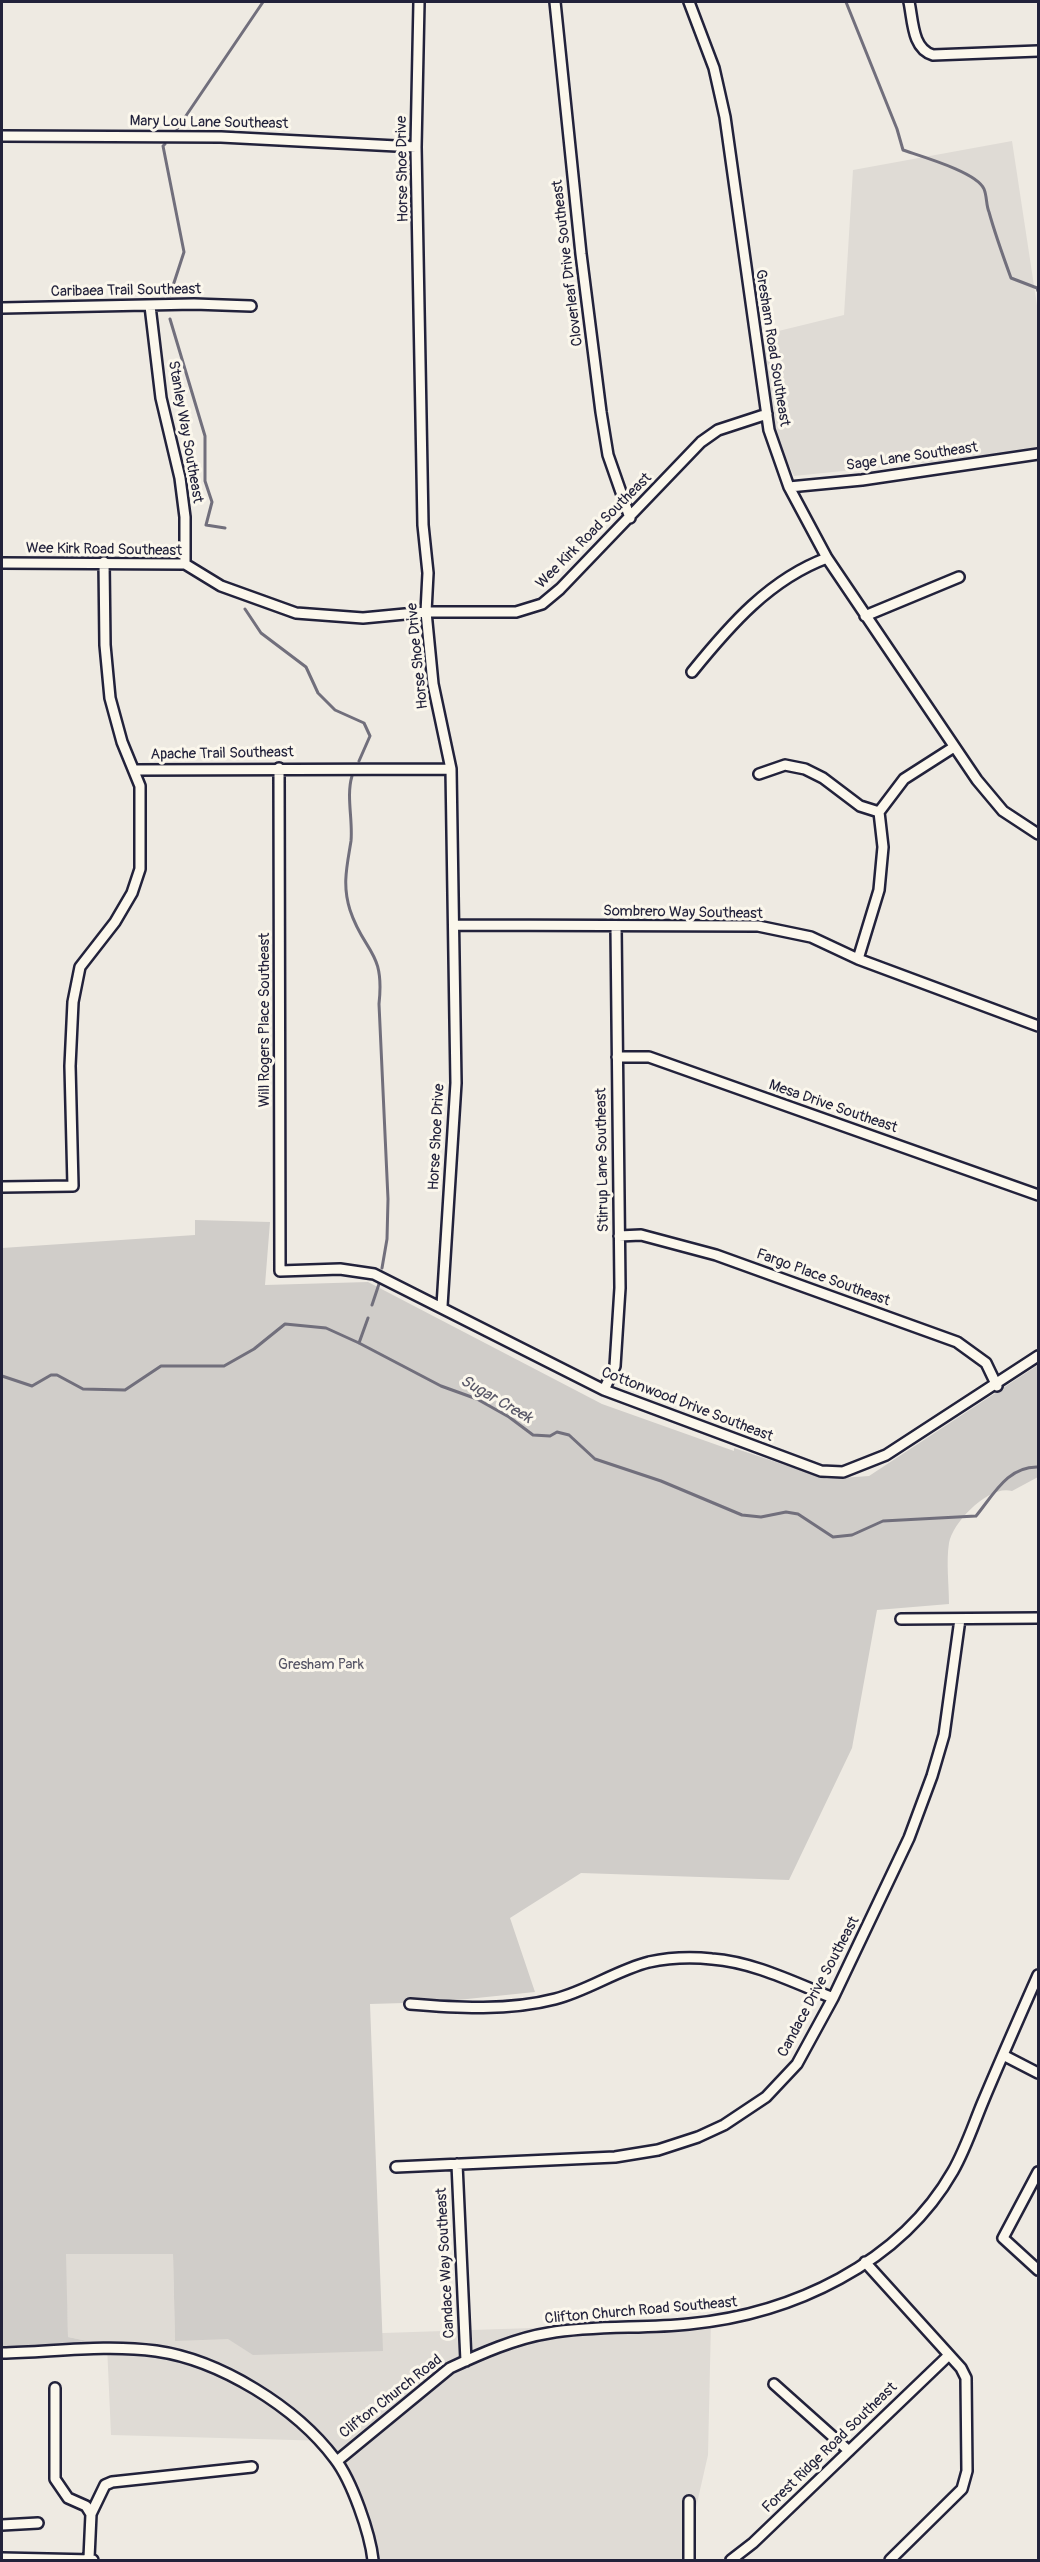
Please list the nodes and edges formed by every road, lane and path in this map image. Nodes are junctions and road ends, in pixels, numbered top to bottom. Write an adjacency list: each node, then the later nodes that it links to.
1 (419, 2): 7 (street, Horse Shoe Drive)
2 (555, 2): 14 (street, Cloverleaf Drive Southeast)
3 (689, 2): 11 (street, Gresham Road Southeast)
4 (909, 2): 5 (street)
5 (1038, 51)
6 (2, 136): 7 (street, Mary Lou Lane Southeast)
7 (416, 147): 20 (street, Horse Shoe Drive)
8 (150, 306): 9 (street, Caribaea Trail Southeast); 10 (street, Caribaea Trail Southeast); 18 (street, Stanley Way Southeast)
9 (251, 306)
10 (2, 308)
11 (767, 414): 13 (street, Gresham Road Southeast); 14 (street, Wee Kirk Road Southeast)
12 (1038, 453): 13 (street, Sage Lane Southeast)
13 (789, 487): 15 (street, Gresham Road Southeast)
14 (630, 518): 20 (street, Wee Kirk Road Southeast)
15 (827, 558): 21 (street, Gresham Road Southeast); 22 (street)
16 (104, 562): 17 (street, Wee Kirk Road Southeast); 18 (street, Wee Kirk Road Southeast); 25 (street, Apache Trail Southeast)
17 (2, 563)
18 (185, 564): 20 (street, Wee Kirk Road Southeast)
19 (959, 577): 21 (street)
20 (426, 612): 26 (street, Horse Shoe Drive)
21 (865, 616): 23 (street, Gresham Road Southeast)
22 (692, 672)
23 (954, 747): 28 (street); 29 (street, Gresham Road Southeast)
24 (279, 768): 25 (street, Apache Trail Southeast); 26 (street, Apache Trail Southeast); 38 (street, Will Rogers Place Southeast)
25 (134, 770): 35 (street)
26 (451, 770): 30 (street, Horse Shoe Drive)
27 (759, 774): 28 (street)
28 (879, 812): 32 (street)
29 (1038, 834)
30 (454, 925): 31 (street, Sombrero Way Southeast); 39 (street, Horse Shoe Drive)
31 (616, 927): 32 (street, Sombrero Way Southeast); 34 (street, Stirrup Lane Southeast)
32 (858, 959): 33 (street, Sombrero Way Southeast)
33 (1038, 1026)
34 (617, 1057): 36 (street, Mesa Drive Southeast); 37 (street, Stirrup Lane Southeast)
35 (2, 1187)
36 (1038, 1195)
37 (619, 1236): 41 (street, Fargo Place Southeast); 42 (street, Stirrup Lane Southeast)
38 (280, 1271): 39 (street, Cottonwood Drive Southeast)
39 (442, 1306): 42 (street, Cottonwood Drive Southeast)
40 (1038, 1356): 41 (street, Cottonwood Drive Southeast)
41 (997, 1386): 42 (street, Cottonwood Drive Southeast)
42 (604, 1390)
43 (1038, 1618): 45 (street)
44 (901, 1619): 45 (street)
45 (960, 1619): 47 (street, Candace Drive Southeast)
46 (1038, 1975): 49 (street, Clifton Church Road Southeast)
47 (833, 1998): 48 (street); 51 (street, Candace Drive Southeast)
48 (410, 2004)
49 (1003, 2055): 50 (street); 54 (street, Clifton Church Road Southeast)
50 (1038, 2073)
51 (457, 2164): 52 (street, Candace Drive Southeast); 58 (street, Candace Way Southeast)
52 (396, 2167)
53 (1038, 2172): 55 (street)
54 (865, 2262): 57 (street); 58 (street, Clifton Church Road Southeast)
55 (1038, 2270)
56 (2, 2353): 62 (street)
57 (949, 2355): 61 (street, Forest Ridge Road Southeast); 73 (street)
58 (466, 2361): 62 (street, Clifton Church Road)
59 (774, 2384): 61 (street)
60 (55, 2388): 65 (street)
61 (849, 2451): 72 (street, Forest Ridge Road Southeast)
62 (337, 2461): 70 (street)
63 (252, 2467): 65 (street)
64 (689, 2501): 71 (street)
65 (91, 2514): 69 (street)
66 (38, 2523): 67 (street)
67 (2, 2525)
68 (2, 2558): 69 (street)
69 (92, 2559)
70 (373, 2560)
71 (689, 2560)
72 (731, 2560)
73 (890, 2560)

